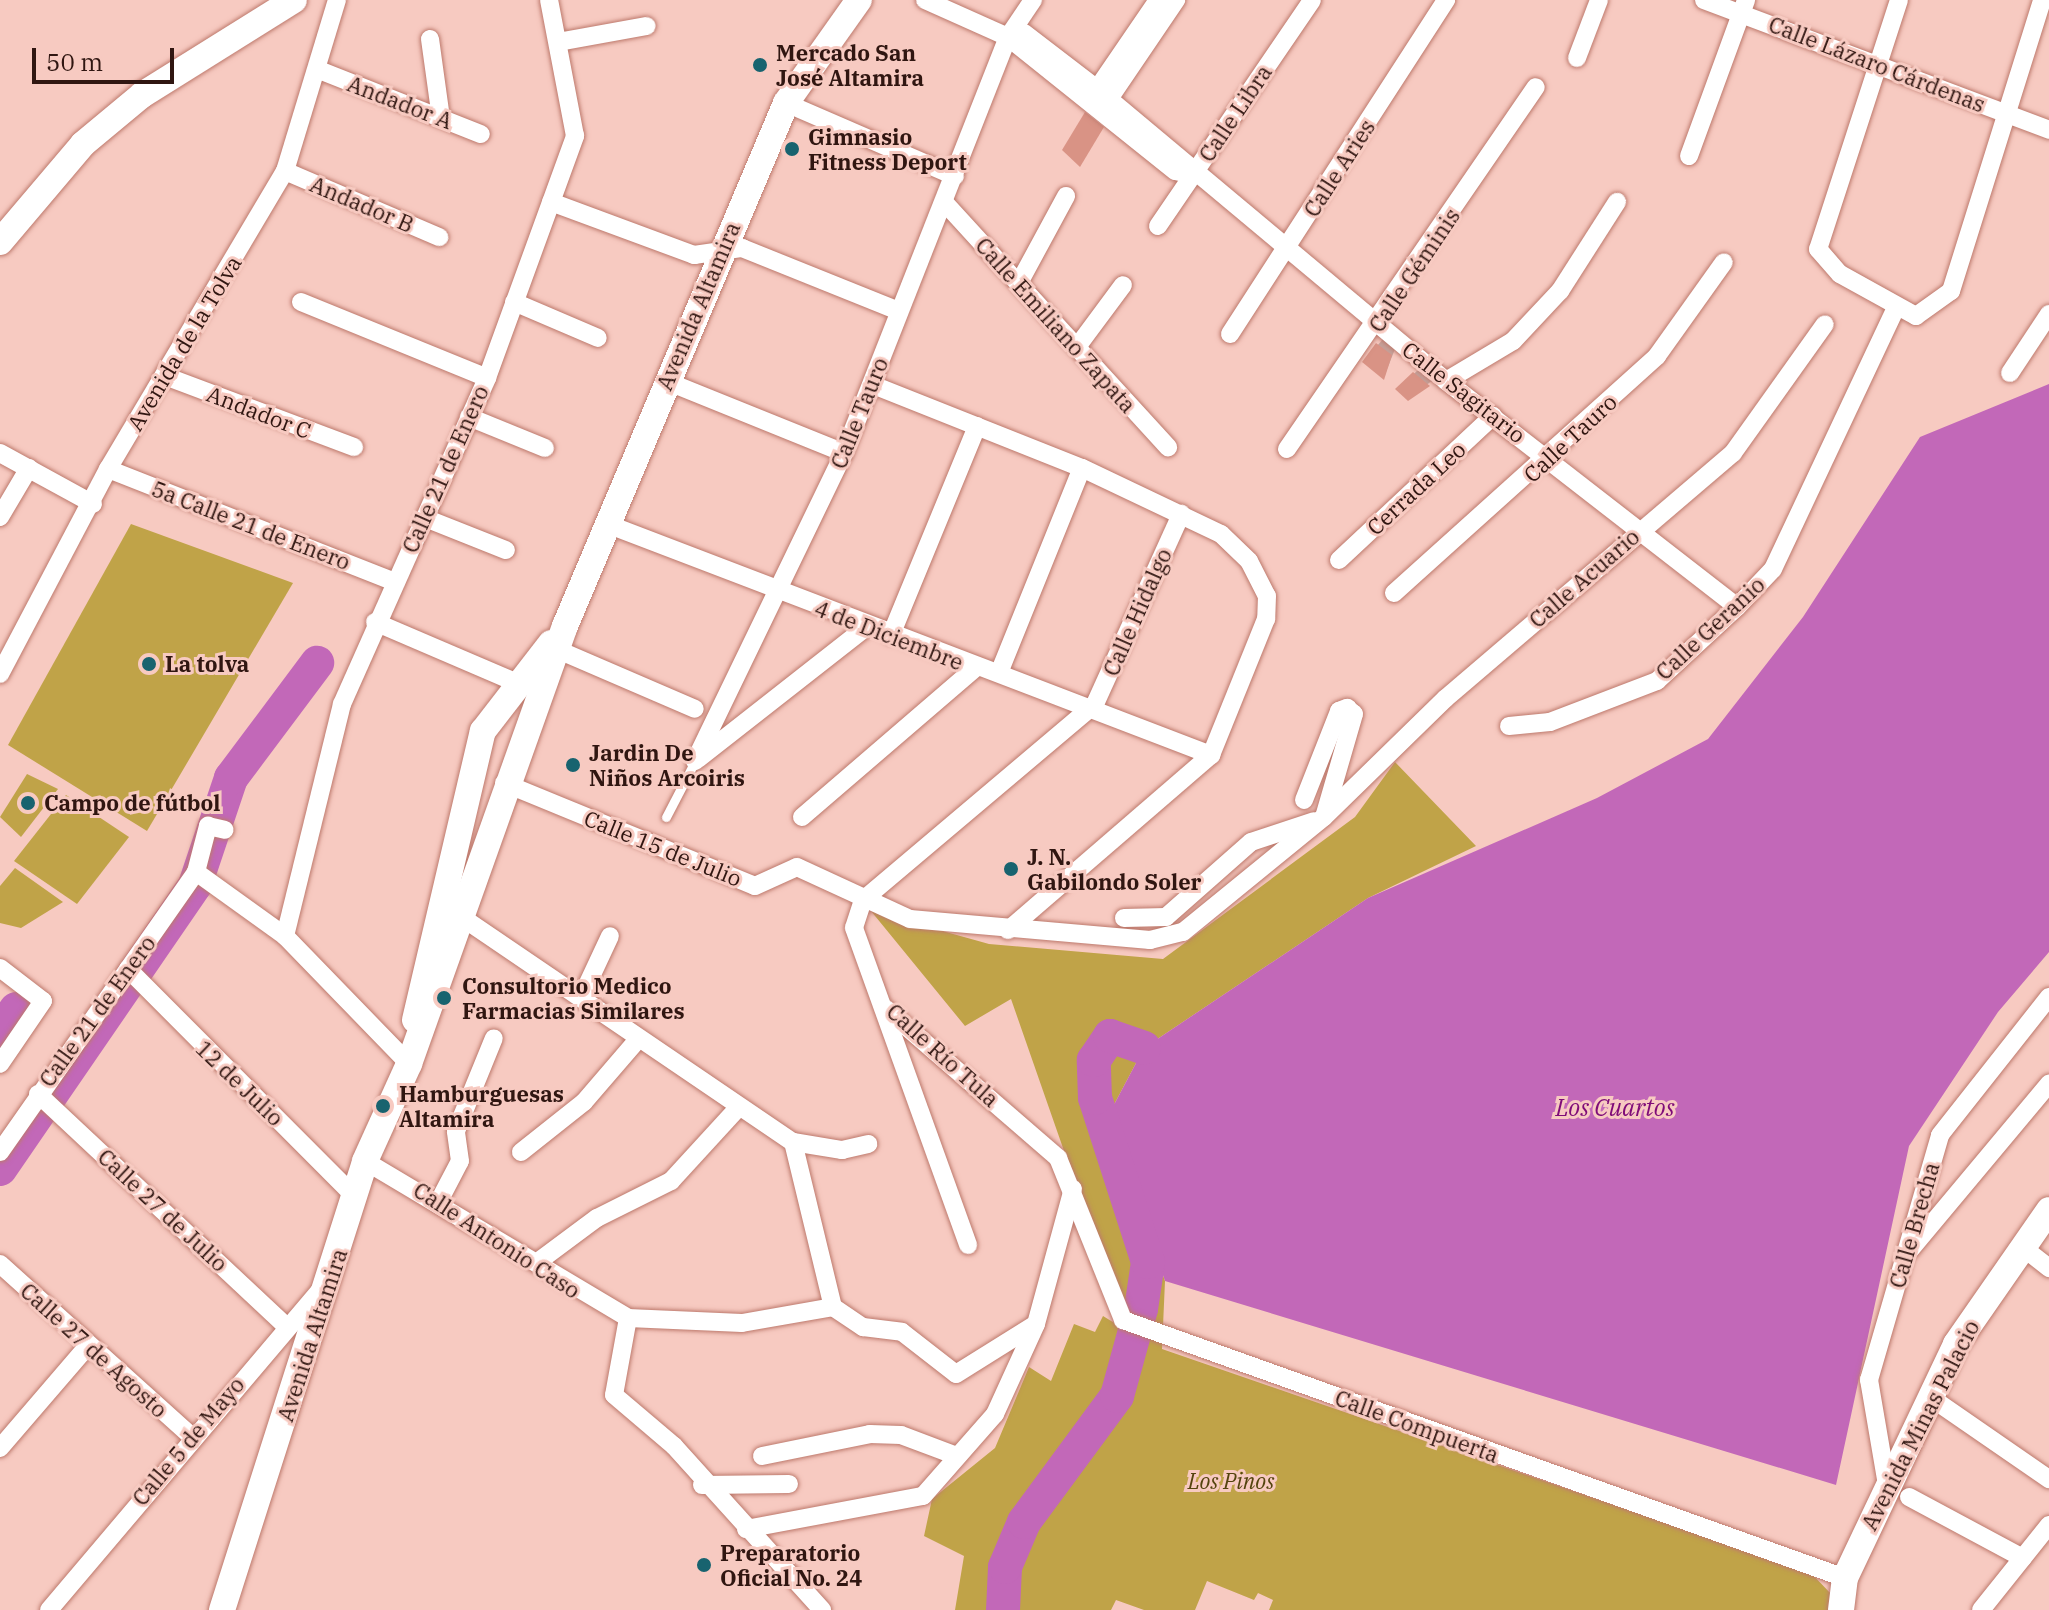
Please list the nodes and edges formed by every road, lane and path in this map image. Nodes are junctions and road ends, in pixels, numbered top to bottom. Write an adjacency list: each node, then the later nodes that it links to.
1 (294, 0): 40 (street)
2 (337, 0): 22 (street, Avenida de la Tolva)
3 (549, 0): 19 (street, Calle 21 de Enero)
4 (859, 0): 25 (street, Avenida Altamira)
5 (925, 0): 17 (street)
6 (1033, 0): 17 (street, Calle Tauro)
7 (1158, 0): 24 (street)
8 (1176, 0): 24 (street)
9 (1312, 0): 32 (street, Calle Libra)
10 (1446, 0): 41 (street, Calle Aries)
11 (1599, 0): 20 (street)
12 (1704, 0): 15 (street, Calle Lázaro Cárdenas)
13 (1899, 0): 21 (street)
14 (2042, 0): 26 (street)
15 (1744, 7): 21 (street, Calle Lázaro Cárdenas); 30 (street)
16 (647, 26): 19 (street)
17 (1008, 37): 24 (street, Calle Sagitario); 32 (street, Calle Sagitario); 33 (street, Calle Tauro)
18 (430, 39): 27 (street)
19 (558, 42): 35 (street, Calle 21 de Enero)
20 (1577, 58)
21 (1880, 67): 26 (street, Calle Lázaro Cárdenas); 48 (street)
22 (319, 70): 27 (street, Andador A); 31 (street, Avenida de la Tolva)
23 (1536, 87): 51 (street, Calle Géminis)
24 (1103, 94): 32 (street, Calle Sagitario)
25 (786, 103): 33 (street); 42 (street, Avenida Altamira)
26 (2008, 113): 28 (street, Calle Lázaro Cárdenas); 48 (street)
27 (441, 118): 29 (street, Andador A)
28 (2049, 130)
29 (481, 134)
30 (1689, 156)
31 (285, 171): 39 (street, Andador B); 57 (street, Avenida de la Tolva)
32 (1193, 175): 38 (street, Calle Libra); 41 (street, Calle Sagitario)
33 (955, 176): 37 (street, Calle Tauro)
34 (1066, 196): 44 (street)
35 (551, 202): 42 (street); 47 (street, Calle 21 de Enero)
36 (1617, 202): 60 (street)
37 (945, 203): 44 (street, Calle Emiliano Zapata); 49 (street, Calle Tauro)
38 (1158, 226)
39 (439, 237)
40 (0, 242)
41 (1287, 250): 51 (street, Calle Sagitario); 53 (street, Calle Aries)
42 (719, 255): 49 (street); 59 (street, Avenida Altamira)
43 (1724, 262): 71 (street, Calle Tauro)
44 (1019, 283): 55 (street, Calle Emiliano Zapata)
45 (1123, 285): 55 (street)
46 (301, 302): 58 (street)
47 (514, 302): 54 (street); 58 (street, Calle 21 de Enero)
48 (1896, 308): 86 (street, Calle Geranio)
49 (899, 311): 61 (street, Calle Tauro)
50 (2049, 314): 56 (street)
51 (1378, 324): 60 (street, Calle Sagitario); 68 (street, Calle Géminis)
52 (1825, 324): 80 (street, Calle Acuario)
53 (1230, 334)
54 (598, 338)
55 (1077, 347): 66 (street, Calle Emiliano Zapata)
56 (2010, 373)
57 (165, 376): 65 (street, Andador C); 74 (street, Avenida de la Tolva)
58 (487, 378): 63 (street, Calle 21 de Enero)
59 (666, 381): 70 (street); 79 (street, Avenida Altamira)
60 (1446, 381): 62 (street, Calle Sagitario)
61 (873, 385): 64 (street); 70 (street, Calle Tauro)
62 (1493, 416): 71 (street, Calle Sagitario); 82 (street, Cerrada Leo)
63 (469, 417): 67 (street); 78 (street, Calle 21 de Enero)
64 (977, 426): 73 (street); 89 (street)
65 (354, 447)
66 (1168, 447)
67 (545, 448)
68 (1287, 449)
69 (0, 453): 72 (street)
70 (844, 453): 85 (street, Calle Tauro)
71 (1550, 460): 80 (street, Calle Sagitario); 84 (street, Calle Tauro)
72 (29, 468): 75 (street); 77 (street)
73 (1082, 468): 76 (street); 92 (street)
74 (108, 469): 75 (street, Avenida de la Tolva); 83 (street, 5a Calle 21 de Enero)
75 (93, 504): 93 (street, Avenida de la Tolva)
76 (1181, 514): 96 (street, Calle Hidalgo); 98 (street)
77 (0, 517)
78 (425, 518): 81 (street); 83 (street, Calle 21 de Enero)
79 (607, 524): 85 (street, 4 de Diciembre); 90 (street, Avenida Altamira)
80 (1639, 530): 86 (street, Calle Sagitario); 104 (street, Calle Acuario)
81 (506, 550)
82 (1339, 560)
83 (393, 581): 87 (street, Calle 21 de Enero)
84 (1394, 593)
85 (779, 595): 88 (street, 4 de Diciembre); 99 (street, Calle Tauro)
86 (1737, 607): 97 (street, Calle Geranio)
87 (375, 622): 94 (street); 111 (street, Calle 21 de Enero)
88 (869, 625): 89 (street, 4 de Diciembre); 99 (street)
89 (891, 635): 91 (street, 4 de Diciembre)
90 (561, 638): 94 (street, Avenida Altamira); 95 (street); 100 (street, Avenida Altamira)
91 (975, 668): 92 (street, 4 de Diciembre); 103 (street)
92 (999, 673): 96 (street)
93 (0, 674)
94 (517, 683): 121 (street, Avenida Altamira)
95 (695, 709)
96 (1091, 709): 98 (street); 107 (street)
97 (1509, 726)
98 (1211, 755): 110 (street)
99 (695, 761): 102 (lane, Calle Tauro)
100 (504, 783): 107 (street, Calle 15 de Julio); 108 (street, Avenida Altamira)
101 (1304, 800): 104 (street)
102 (666, 817)
103 (802, 817)
104 (1324, 817): 109 (street); 110 (street, Calle Acuario)
105 (216, 828): 106 (street)
106 (196, 872): 111 (street); 114 (street, Calle 21 de Enero)
107 (863, 900): 110 (street, Calle Acuario); 117 (street, Calle Río Tula)
108 (460, 916): 115 (street); 121 (street, Avenida Altamira)
109 (1124, 918)
110 (1008, 930)
111 (285, 936): 121 (street)
112 (610, 936): 115 (street)
113 (0, 968): 120 (street)
114 (133, 977): 123 (street, Calle 21 de Enero); 131 (street, 12 de Julio)
115 (582, 996): 119 (street)
116 (2049, 997): 136 (street, Calle Brecha)
117 (886, 1009): 130 (street, Calle Río Tula); 134 (street)
118 (494, 1038): 132 (street)
119 (639, 1038): 124 (street); 128 (street)
120 (0, 1064)
121 (409, 1064): 129 (street, Avenida Altamira)
122 (2047, 1091): 136 (street)
123 (38, 1094): 127 (street, Calle 21 de Enero); 144 (street, Calle 27 de Julio)
124 (737, 1109): 125 (street); 137 (street)
125 (793, 1142): 126 (street); 141 (street)
126 (868, 1144)
127 (1, 1150)
128 (521, 1152)
129 (365, 1161): 131 (street, Avenida Altamira); 132 (street, Calle Antonio Caso)
130 (1073, 1189): 143 (street); 158 (street, Calle Compuerta)
131 (354, 1196): 140 (street, Avenida Altamira)
132 (438, 1203): 137 (street, Calle Antonio Caso)
133 (2049, 1210): 135 (street, Avenida Minas Palacio)
134 (968, 1245)
135 (2021, 1246): 138 (street); 146 (street, Avenida Minas Palacio)
136 (1905, 1257): 154 (street, Calle Brecha)
137 (539, 1261): 142 (street, Calle Antonio Caso)
138 (2049, 1268)
139 (2, 1270): 145 (street, Calle 27 de Agosto)
140 (332, 1276): 144 (street, Calle 5 de Mayo); 160 (street, Avenida Altamira)
141 (833, 1307): 142 (street); 143 (street)
142 (628, 1318): 153 (street)
143 (1036, 1324): 150 (street)
144 (287, 1327): 147 (street, Calle 5 de Mayo)
145 (86, 1348): 147 (street, Calle 27 de Agosto); 148 (street)
146 (1930, 1397): 151 (street); 154 (street, Avenida Minas Palacio)
147 (190, 1435): 159 (street, Calle 5 de Mayo)
148 (0, 1448)
149 (762, 1456): 150 (street)
150 (957, 1456): 156 (street)
151 (2049, 1479)
152 (789, 1484): 153 (street)
153 (702, 1485): 156 (street)
154 (1898, 1491): 157 (street); 158 (street, Avenida Minas Palacio)
155 (2049, 1525): 157 (street)
156 (746, 1529): 161 (street)
157 (2023, 1558): 163 (street)
158 (1845, 1578): 162 (street, Avenida Minas Palacio)
159 (49, 1610)
160 (222, 1610)
161 (822, 1610)
162 (1841, 1610)
163 (1981, 1610)

